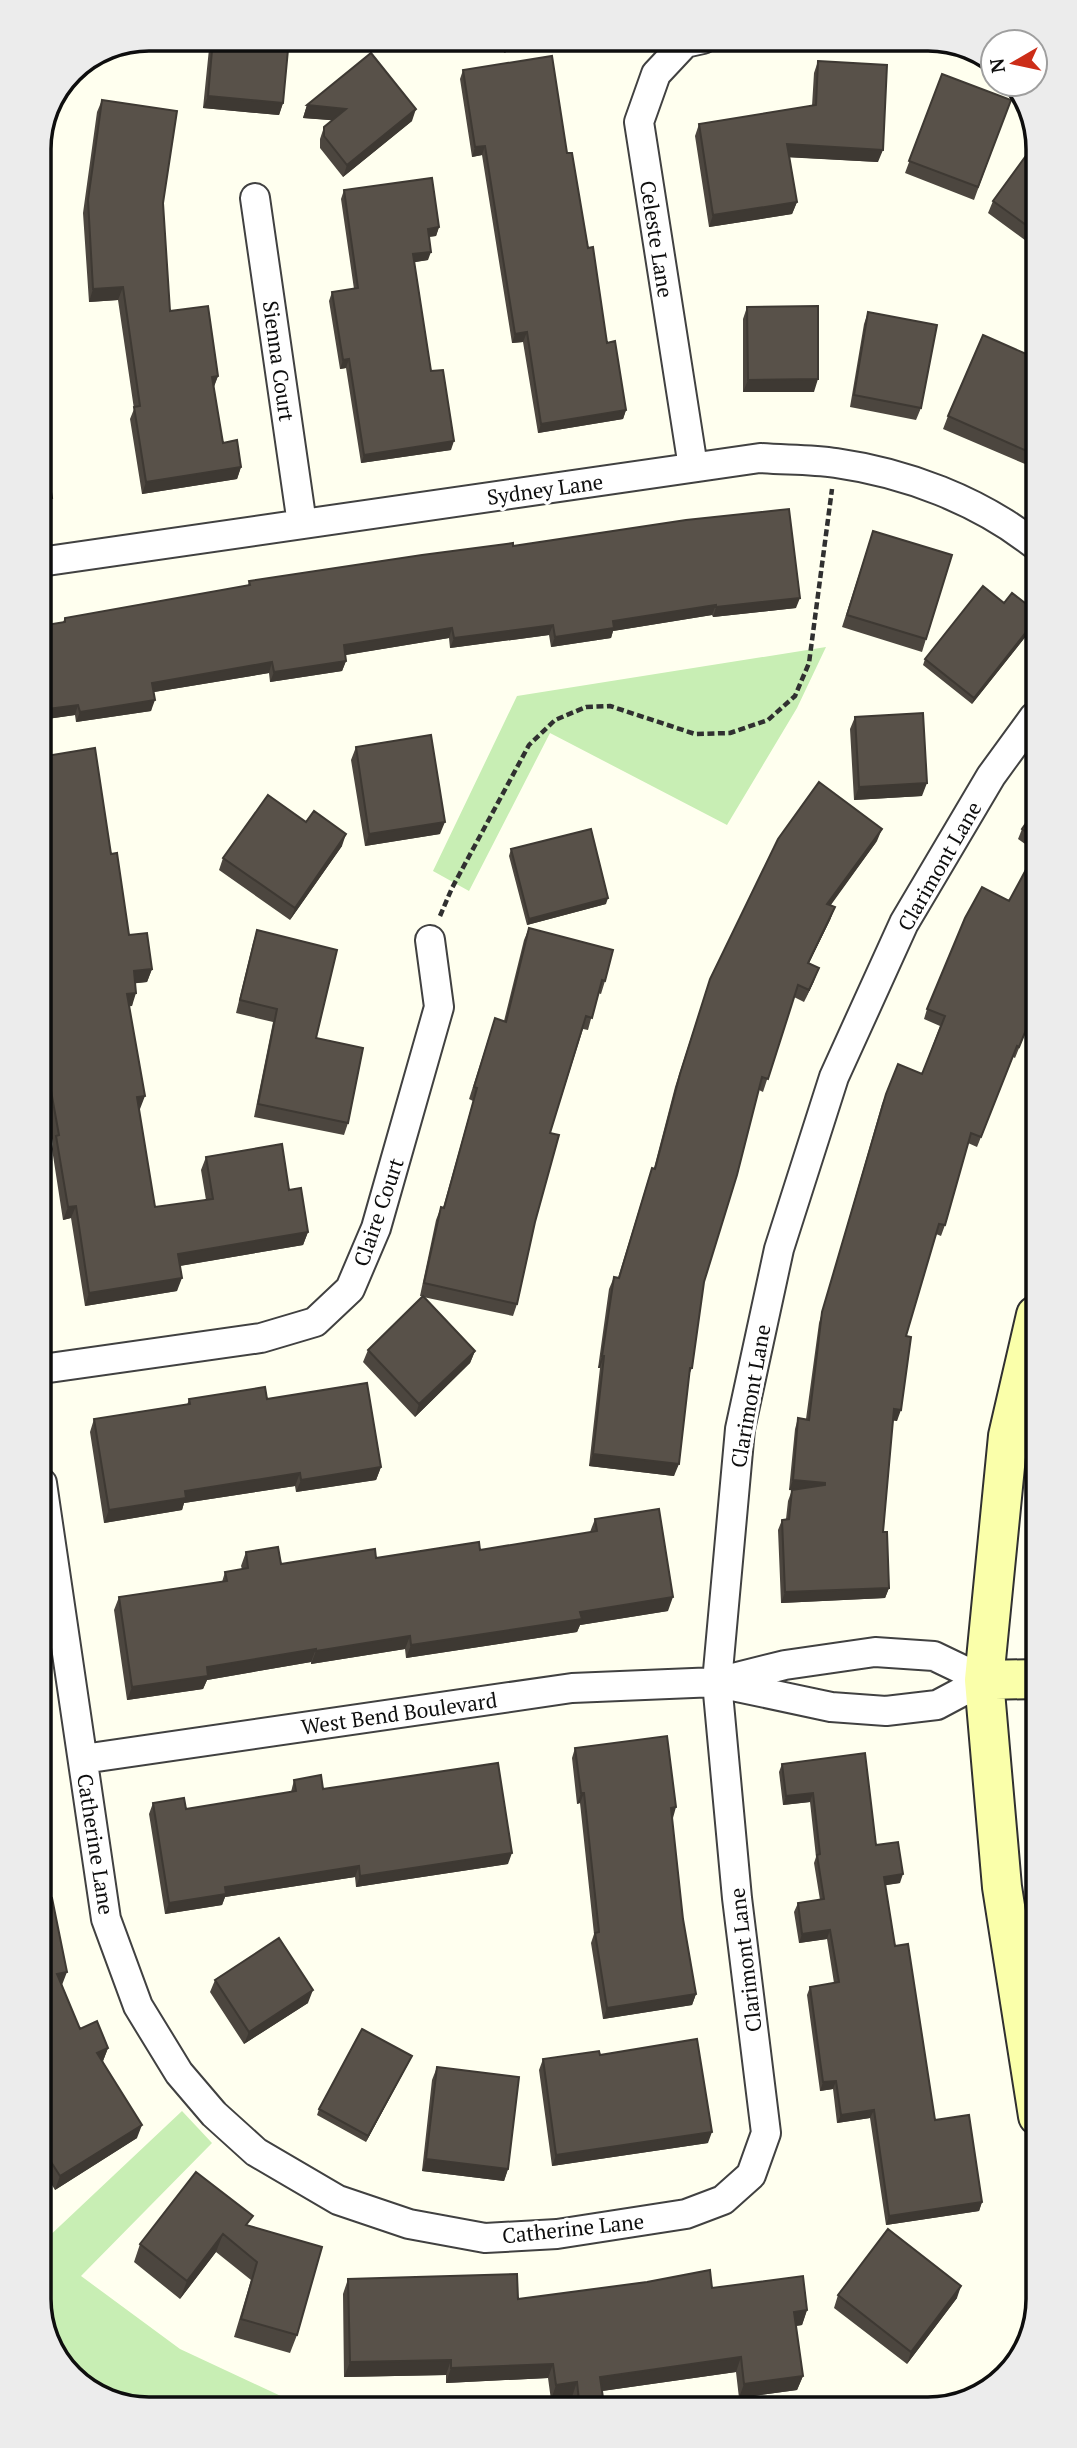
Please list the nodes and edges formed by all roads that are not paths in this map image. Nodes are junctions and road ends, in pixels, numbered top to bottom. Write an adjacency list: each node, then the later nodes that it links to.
1 (678, 51): 3 (street, Celeste Lane)
2 (255, 198): 4 (street, Sienna Court)
3 (693, 467): 4 (street, Sydney Lane); 5 (street, Sydney Lane)
4 (302, 524): 6 (street, Sydney Lane)
5 (1026, 538)
6 (51, 560)
7 (1026, 728): 14 (street, Clarimont Lane)
8 (430, 940): 10 (street, Claire Court)
9 (1026, 1358): 12 (street)
10 (51, 1368)
11 (51, 1544): 15 (street, Catherine Lane)
12 (984, 1679): 13 (street, West Bend Boulevard); 14 (street, West Bend Boulevard); 14 (street, West Bend Boulevard); 16 (street)
13 (1026, 1679)
14 (717, 1682): 15 (street, West Bend Boulevard); 17 (street, Clarimont Lane)
15 (83, 1759): 17 (street, Catherine Lane)
16 (1026, 2040)
17 (751, 2175)

